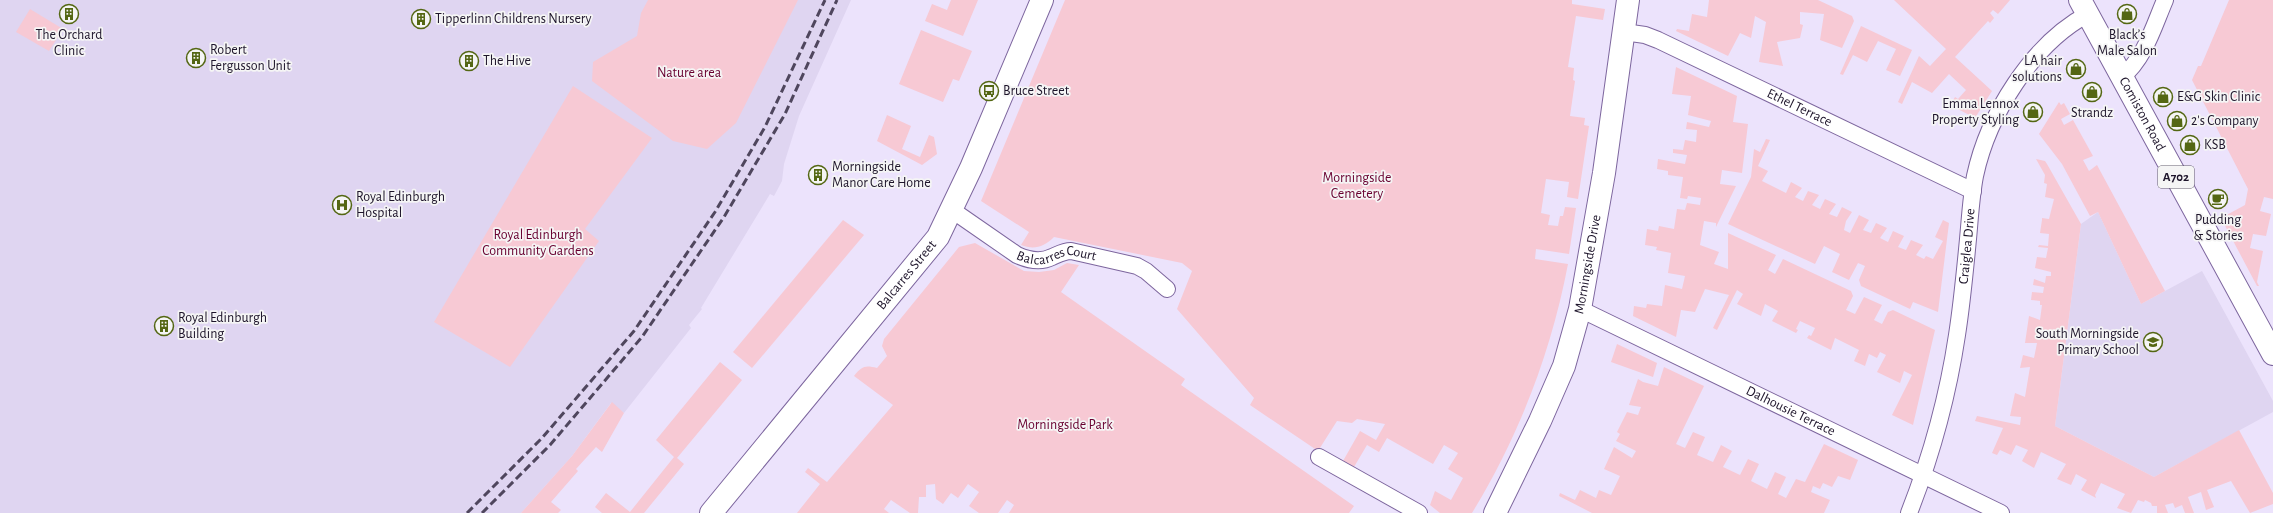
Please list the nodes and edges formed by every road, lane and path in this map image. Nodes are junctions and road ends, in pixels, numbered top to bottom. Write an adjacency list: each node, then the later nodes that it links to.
1 (1042, 0): 8 (street, Balcarres Street)
2 (1628, 0): 5 (street, Morningside Drive)
3 (2165, 0): 6 (street)
4 (2084, 7): 6 (street, Comiston Road / A702); 7 (street, Craiglea Drive)
5 (1624, 32): 7 (street, Ethel Terrace); 10 (street, Morningside Drive)
6 (2121, 78): 11 (street, Comiston Road / A702)
7 (1973, 191): 13 (street, Craiglea Drive)
8 (952, 210): 9 (street, Balcarres Court); 14 (street, Balcarres Street)
9 (1167, 289)
10 (1580, 309): 13 (street, Dalhousie Terrace); 16 (street, Morningside Drive)
11 (2273, 354)
12 (1320, 458): 15 (street)
13 (1922, 475): 17 (street, Craiglea Drive); 18 (street, Dalhousie Terrace)
14 (711, 513)
15 (1418, 513)
16 (1495, 513)
17 (1909, 513)
18 (2001, 513)

